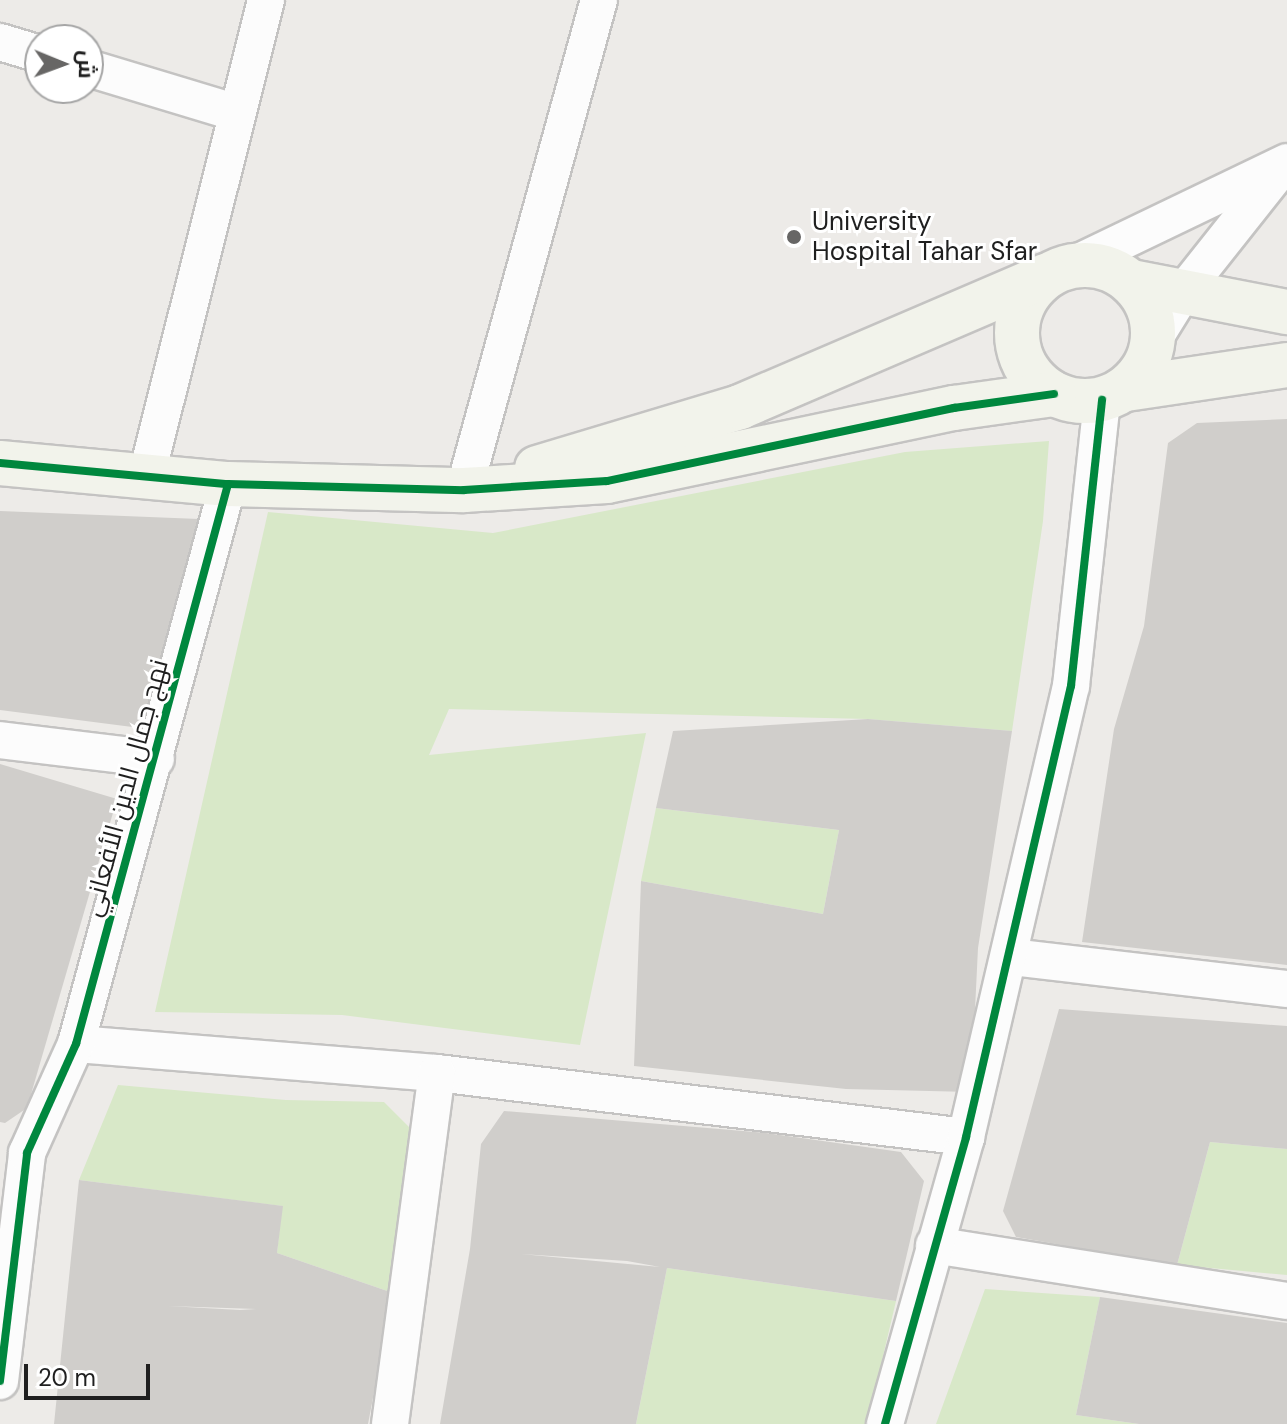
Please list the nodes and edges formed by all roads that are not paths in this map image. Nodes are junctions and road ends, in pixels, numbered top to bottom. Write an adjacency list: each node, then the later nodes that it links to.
1 (266, 0): 6 (street)
2 (599, 0): 19 (street)
3 (0, 42): 4 (street)
4 (24, 49)
5 (104, 73): 6 (street)
6 (237, 113): 17 (street)
7 (1286, 162): 8 (street); 10 (street)
8 (1060, 270): 9 (street); 14 (street); 19 (street)
9 (1132, 282): 10 (street); 12 (street)
10 (1183, 292): 11 (street); 12 (street)
11 (1287, 312)
12 (1154, 339): 15 (street)
13 (1287, 365): 15 (street)
14 (1054, 394): 15 (street); 19 (street)
15 (1114, 394): 22 (street)
16 (0, 463): 17 (street)
17 (146, 478): 18 (street)
18 (228, 484): 19 (street); 21 (street, نهج جمال الدين الأفعاني)
19 (464, 490)
20 (0, 740): 21 (street)
21 (156, 759): 24 (street, نهج جمال الدين الأفعاني)
22 (1011, 957): 23 (street); 26 (street)
23 (1287, 989)
24 (76, 1044): 25 (street); 27 (street, نهج جمال الدين الأفعاني)
25 (437, 1073): 26 (street); 31 (street)
26 (966, 1137): 28 (street)
27 (13, 1152): 30 (street, نهج جمال الدين الأفعاني)
28 (934, 1245): 29 (street); 32 (street)
29 (1287, 1301)
30 (0, 1381)
31 (390, 1424)
32 (885, 1424)

